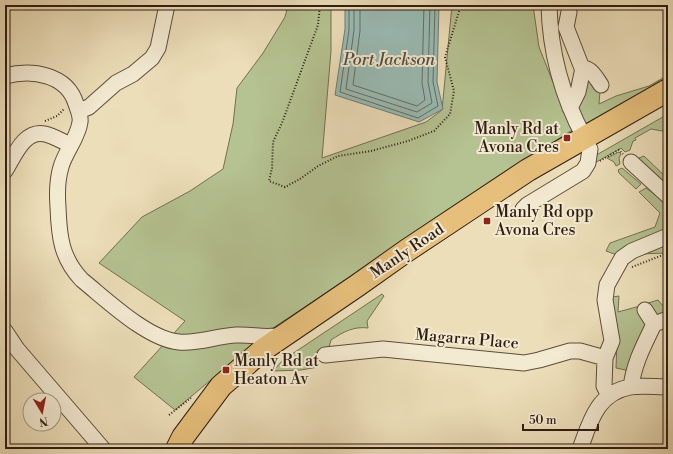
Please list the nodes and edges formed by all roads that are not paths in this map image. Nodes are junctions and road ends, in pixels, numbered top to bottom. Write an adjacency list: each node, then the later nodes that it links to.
1 (167, 5): 10 (street)
2 (549, 5): 9 (street)
3 (570, 12): 4 (street)
4 (582, 68): 6 (street); 9 (street)
5 (5, 76): 10 (street)
6 (601, 85)
7 (668, 90): 12 (highway, Manly Road)
8 (668, 103): 12 (highway, Manly Road)
9 (570, 108): 12 (street)
10 (79, 111): 11 (street)
11 (71, 145): 14 (street); 22 (street)
12 (591, 149): 16 (street); 21 (highway, Manly Road); 31 (highway, Manly Road)
13 (631, 162): 15 (street)
14 (5, 171)
15 (668, 196)
16 (523, 209)
17 (668, 236): 24 (street)
18 (645, 310): 19 (street)
19 (661, 322): 26 (street)
20 (5, 331): 29 (street)
21 (284, 334): 22 (street); 25 (highway, Manly Road)
22 (242, 335): 25 (street)
23 (325, 355): 24 (street, Magarra Place)
24 (605, 358): 28 (street)
25 (249, 361): 30 (highway, Manly Road)
26 (631, 387): 27 (street); 28 (street)
27 (668, 387)
28 (609, 396): 32 (street)
29 (103, 449)
30 (177, 449)
31 (194, 449)
32 (580, 449)

